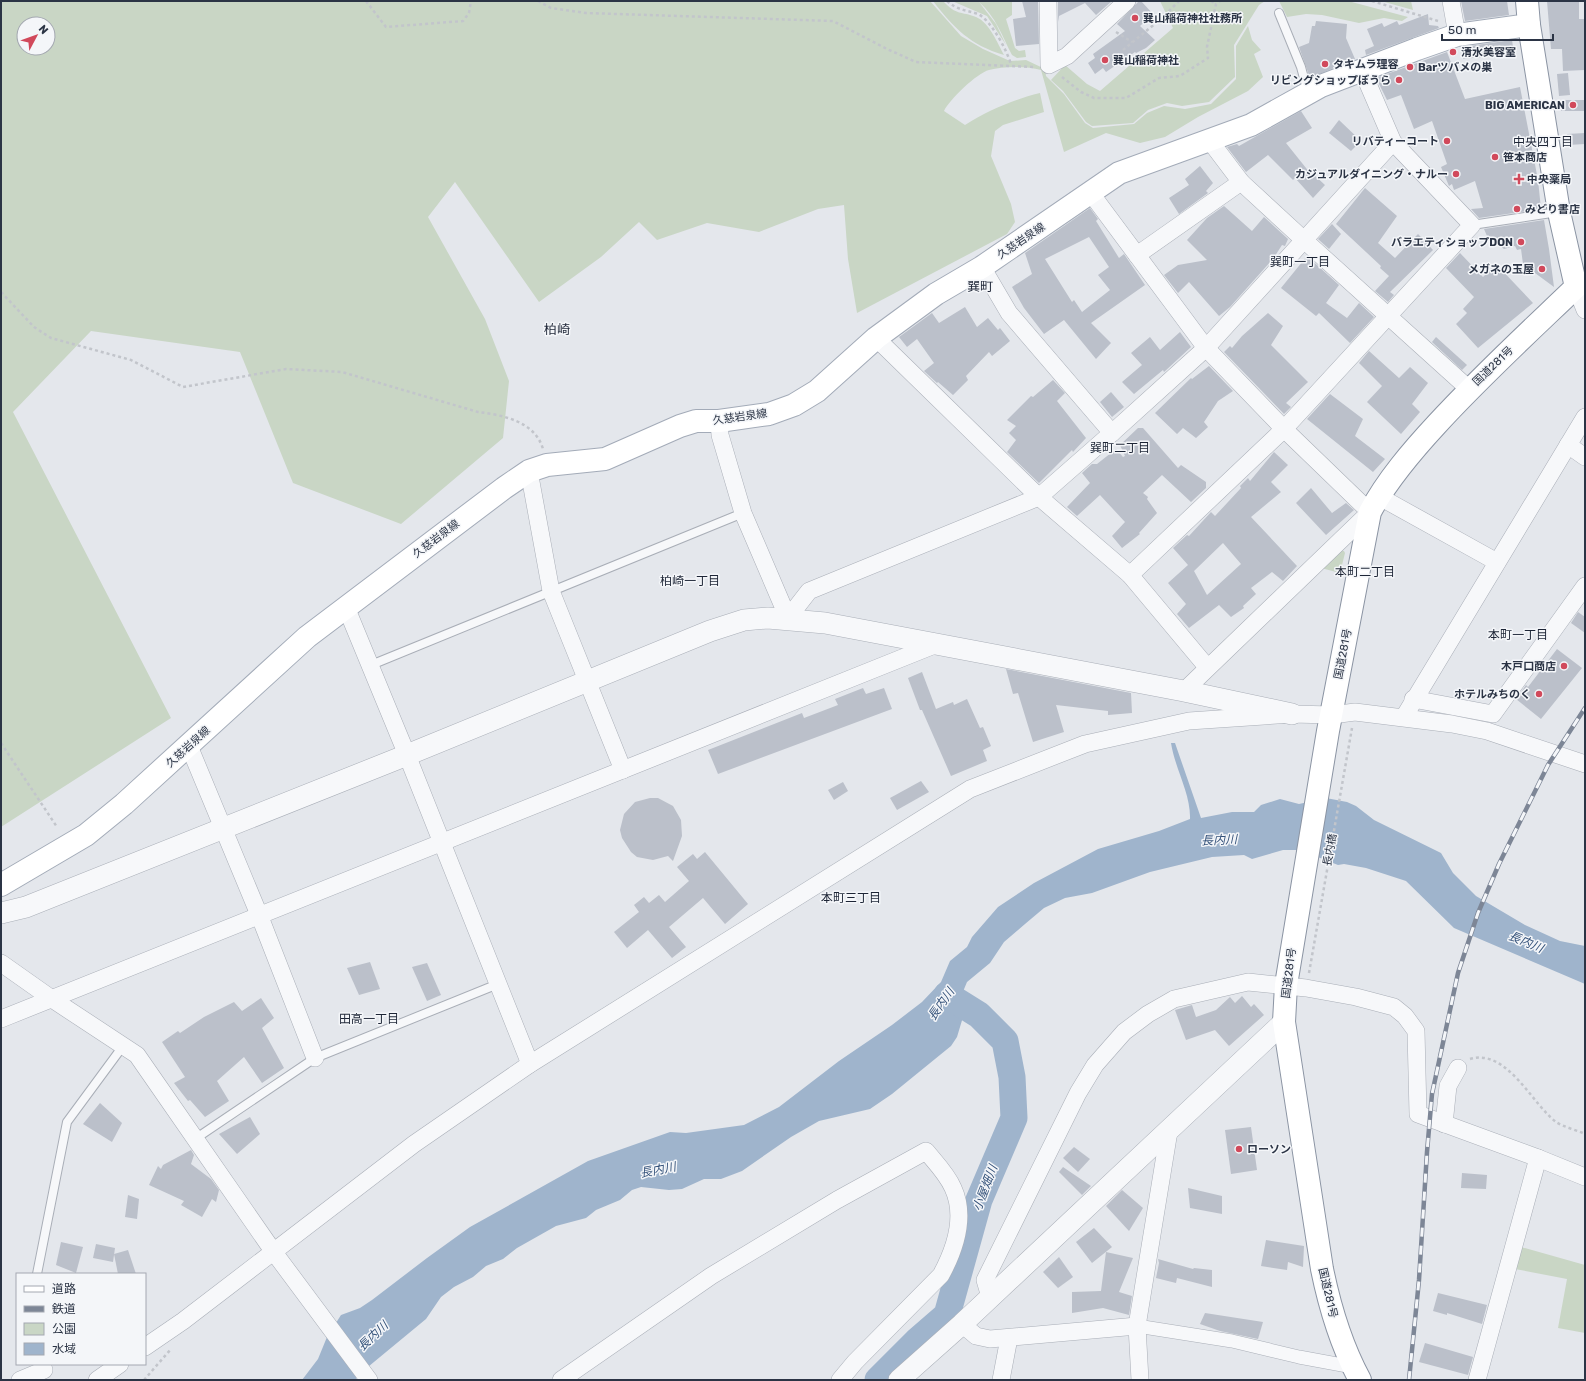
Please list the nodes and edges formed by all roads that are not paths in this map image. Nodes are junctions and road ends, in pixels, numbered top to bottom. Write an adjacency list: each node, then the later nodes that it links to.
1 (1048, 1): 2 (street)
2 (1127, 1)
3 (1450, 1): 7 (street)
4 (1527, 1): 6 (main road)
5 (1279, 13): 9 (lane)
6 (1529, 25): 7 (main road, 久慈岩泉線); 14 (main road)
7 (1456, 30): 8 (main road, 久慈岩泉線)
8 (1362, 70): 9 (main road, 久慈岩泉線); 11 (street)
9 (1308, 93): 10 (main road, 久慈岩泉線)
10 (1210, 141): 12 (street); 13 (main road, 久慈岩泉線)
11 (1393, 142): 15 (street); 16 (street)
12 (1241, 182): 16 (street); 17 (street)
13 (1090, 192): 17 (street); 18 (main road, 久慈岩泉線)
14 (1559, 212): 15 (lane); 19 (main road)
15 (1472, 225): 21 (street)
16 (1304, 240): 21 (street); 23 (street)
17 (1137, 255): 23 (street)
18 (982, 267): 22 (main road, 久慈岩泉線); 28 (street)
19 (1580, 284): 20 (street); 24 (main road, 国道281号)
20 (1585, 310)
21 (1388, 316): 24 (street); 27 (street)
22 (876, 338): 26 (main road, 久慈岩泉線); 32 (street)
23 (1206, 348): 27 (street); 28 (street)
24 (1469, 389): 33 (main road, 国道281号)
25 (1585, 417): 29 (street)
26 (719, 421): 31 (main road, 久慈岩泉線); 34 (street)
27 (1284, 429): 33 (street); 36 (street)
28 (1112, 433): 32 (street)
29 (1568, 446): 30 (street); 35 (street)
30 (1585, 457)
31 (538, 468): 38 (street); 39 (main road, 久慈岩泉線)
32 (1039, 497): 36 (street); 40 (street)
33 (1374, 504): 35 (street); 43 (street); 49 (main road, 国道281号)
34 (744, 513): 38 (lane); 40 (street)
35 (1498, 562): 46 (street)
36 (1130, 576): 43 (street)
37 (1585, 586): 46 (street)
38 (551, 591): 42 (lane); 44 (street)
39 (346, 607): 42 (street); 50 (main road, 久慈岩泉線)
40 (788, 618): 41 (street); 44 (street)
41 (937, 644): 45 (street); 53 (street)
42 (371, 665): 51 (street)
43 (1207, 667): 45 (street)
44 (588, 681): 51 (street); 53 (street)
45 (1184, 691): 47 (street)
46 (1413, 699): 48 (street)
47 (1292, 714): 49 (street); 67 (street)
48 (1404, 717): 49 (street); 52 (street)
49 (1330, 723): 60 (main road, 国道281号)
50 (189, 746): 54 (street); 56 (main road, 久慈岩泉線)
51 (407, 755): 54 (street); 55 (street)
52 (1585, 764)
53 (623, 770): 55 (street)
54 (224, 828): 57 (street); 58 (street)
55 (442, 843): 58 (street); 61 (street)
56 (1, 885)
57 (1, 913)
58 (260, 917): 62 (street); 66 (street)
59 (1, 963): 62 (street)
60 (1294, 982): 64 (main road, 国道281号); 69 (street); 76 (street)
61 (498, 984): 66 (lane); 67 (street)
62 (52, 999): 63 (street); 65 (street)
63 (1, 1019)
64 (1284, 1022): 70 (street); 83 (main road, 国道281号)
65 (123, 1046): 71 (street); 75 (lane)
66 (316, 1058): 71 (lane)
67 (530, 1064): 74 (street)
68 (1458, 1068): 69 (street)
69 (1444, 1124): 72 (street)
70 (1169, 1130): 76 (street); 78 (street)
71 (195, 1139): 74 (street)
72 (1538, 1158): 73 (street); 92 (street)
73 (1585, 1178)
74 (273, 1251): 80 (street); 87 (street)
75 (37, 1273)
76 (990, 1297): 77 (street)
77 (962, 1324): 79 (street); 89 (street)
78 (1137, 1326): 79 (street); 83 (street); 91 (street)
79 (1009, 1338): 90 (street)
80 (146, 1346)
81 (42, 1365): 85 (street)
82 (119, 1365): 86 (street)
83 (1357, 1374)
84 (564, 1379): 88 (street)
85 (20, 1380)
86 (97, 1380)
87 (369, 1380)
88 (840, 1380)
89 (899, 1380)
90 (1001, 1380)
91 (1140, 1380)
92 (1477, 1380)

